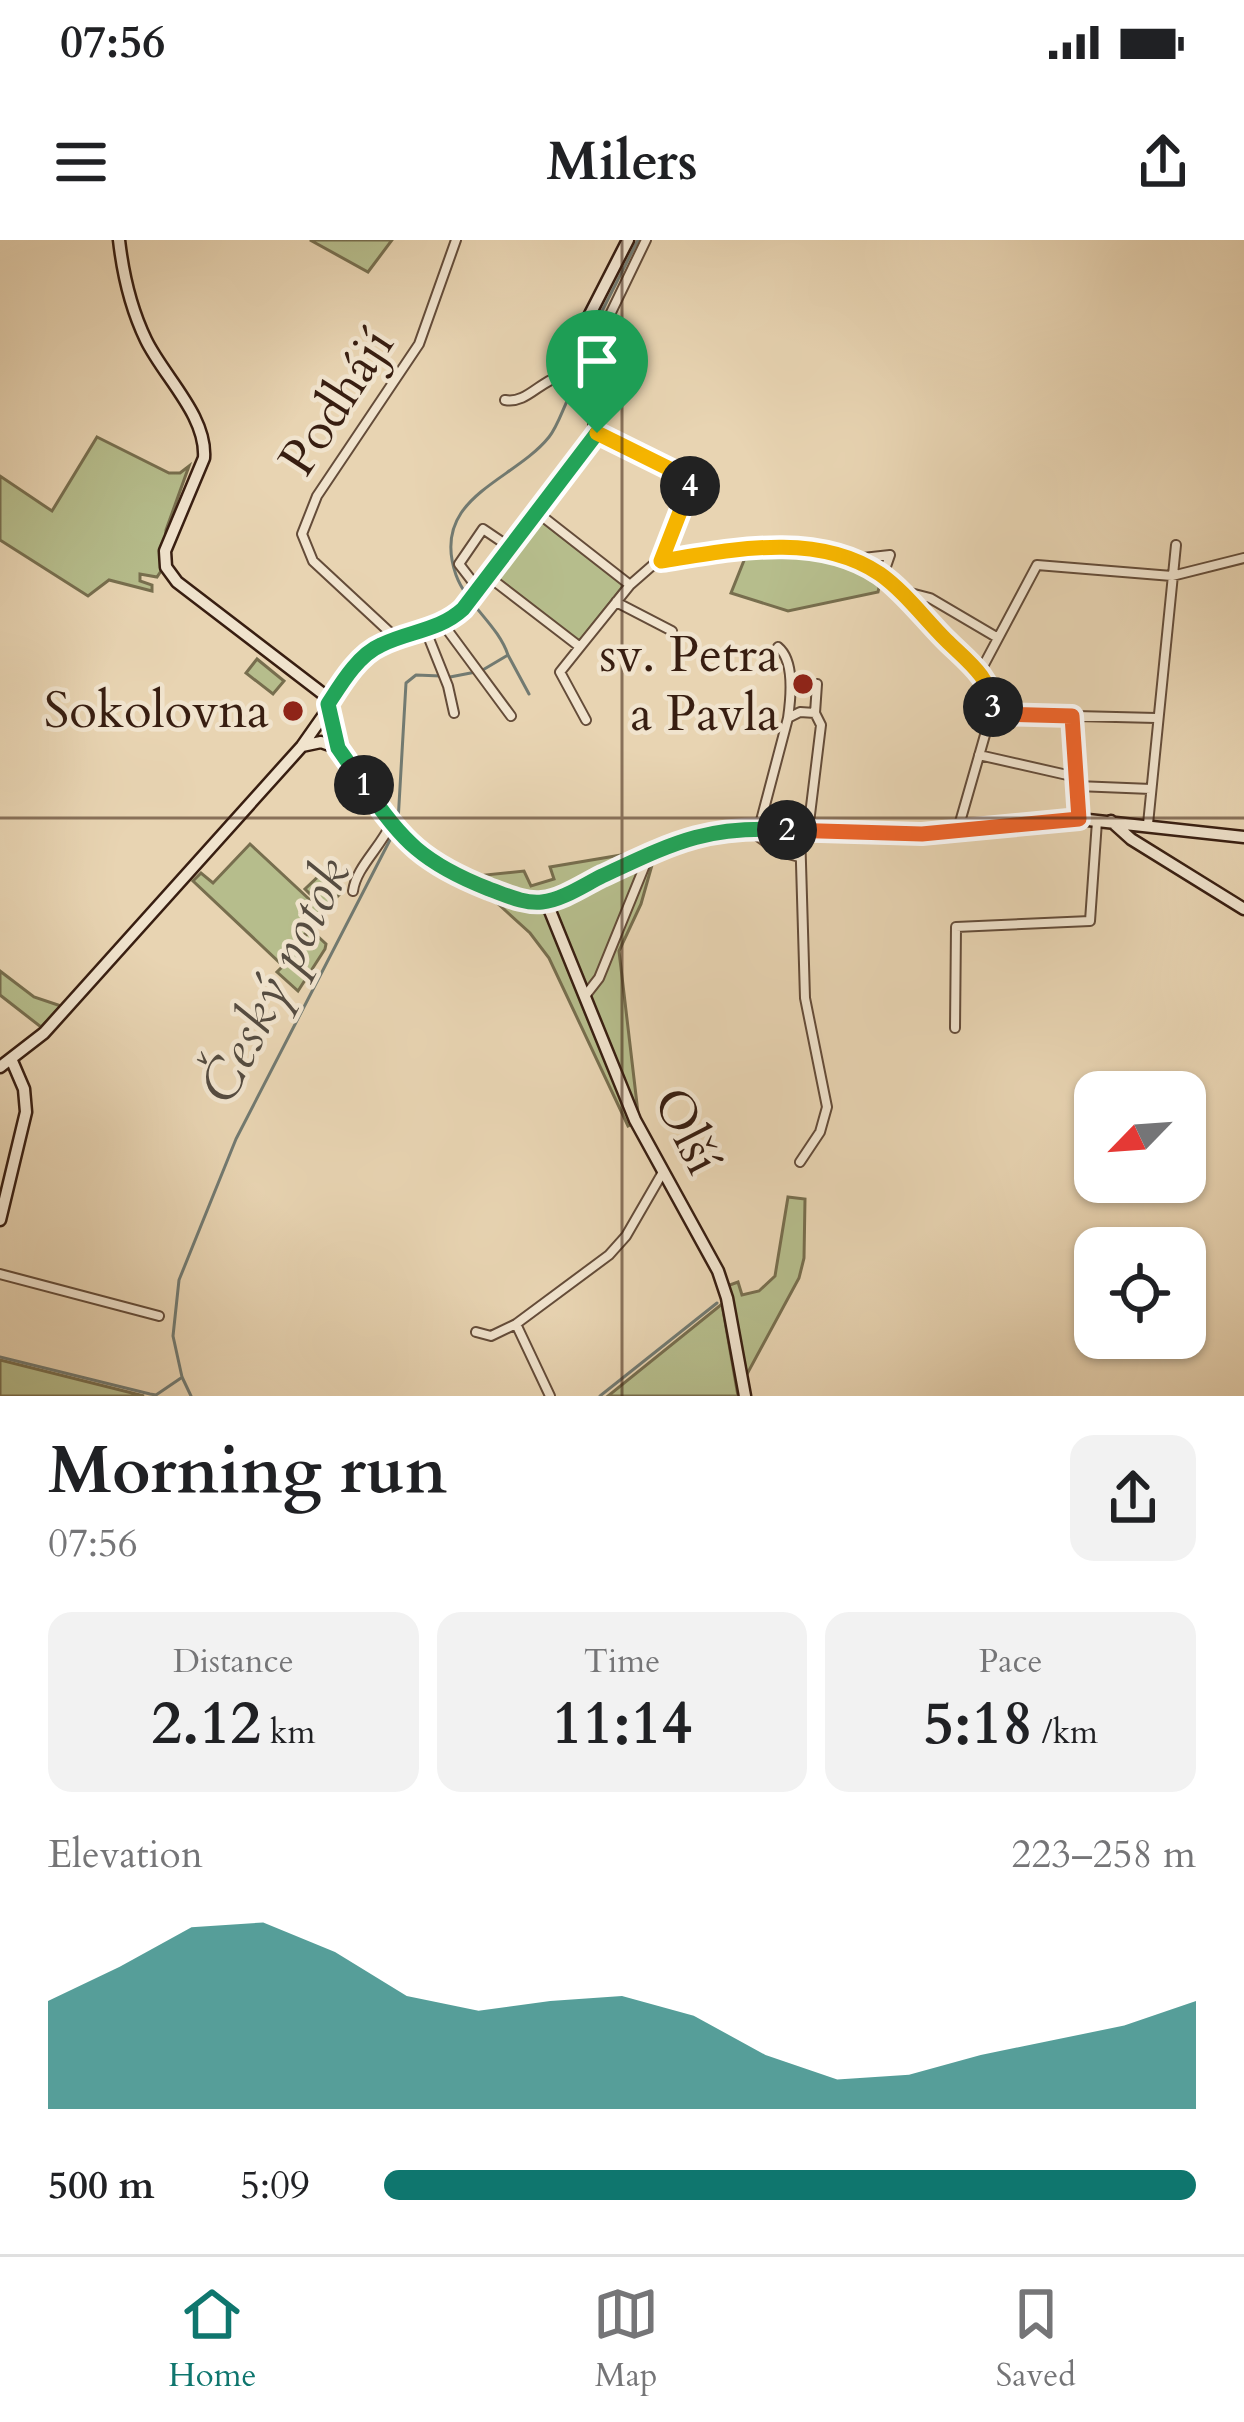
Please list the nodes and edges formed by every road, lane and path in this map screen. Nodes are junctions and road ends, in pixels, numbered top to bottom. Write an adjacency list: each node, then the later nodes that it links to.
1 (119, 240): 31 (street)
2 (456, 240): 26 (street, Podhájí)
3 (628, 240): 5 (street)
4 (646, 240): 6 (street)
5 (562, 376): 6 (street); 7 (street)
6 (575, 394): 8 (street)
7 (505, 400)
8 (597, 433): 9 (street); 14 (street)
9 (538, 513): 11 (street); 18 (street)
10 (1176, 545): 16 (street)
11 (511, 548): 17 (street); 20 (street)
12 (1241, 558): 16 (street)
13 (853, 559): 14 (street); 15 (street); 15 (street)
14 (661, 561): 18 (street)
15 (883, 576): 19 (street)
16 (1172, 576): 25 (street); 38 (street)
17 (488, 578): 20 (street); 27 (street)
18 (630, 585): 21 (street)
19 (897, 591): 25 (street); 29 (street)
20 (474, 595): 22 (street)
21 (616, 602): 24 (street); 27 (street)
22 (443, 624): 23 (street); 35 (street)
23 (426, 631): 26 (street); 32 (street)
24 (672, 632)
25 (998, 638): 29 (street)
26 (397, 639): 31 (street)
27 (580, 647): 39 (street)
28 (778, 647): 37 (street)
29 (980, 674): 34 (street)
30 (817, 684): 33 (street)
31 (330, 702): 40 (street); 41 (street)
32 (454, 713)
33 (815, 713): 37 (street); 52 (street)
34 (992, 714): 36 (street); 42 (street)
35 (511, 716)
36 (1072, 716): 38 (street); 43 (street)
37 (788, 718): 49 (street)
38 (1156, 718): 44 (street)
39 (586, 720)
40 (302, 746): 41 (street); 61 (street)
41 (338, 748): 50 (street)
42 (980, 755): 43 (street); 51 (street)
43 (1077, 781): 44 (street); 45 (street)
44 (1151, 789): 48 (street)
45 (1079, 819): 46 (street); 51 (street)
46 (1097, 819): 47 (street); 60 (street)
47 (1111, 821): 48 (street); 58 (street)
48 (1148, 824): 53 (street)
49 (753, 828): 52 (street); 54 (street); 57 (street)
50 (395, 829): 56 (street); 57 (street)
51 (958, 830): 52 (street)
52 (804, 831): 54 (street)
53 (1244, 837)
54 (800, 857): 63 (street)
55 (645, 865): 59 (street)
56 (353, 891)
57 (546, 901): 59 (street, Olší)
58 (1244, 909)
59 (585, 996): 64 (street, Olší)
60 (955, 1028)
61 (12, 1060): 62 (street); 65 (street)
62 (0, 1067)
63 (800, 1162)
64 (663, 1172): 68 (street); 71 (street, Olší)
65 (0, 1220)
66 (0, 1274): 67 (street)
67 (159, 1316)
68 (517, 1324): 69 (street); 70 (street)
69 (476, 1332)
70 (550, 1396)
71 (745, 1396)

